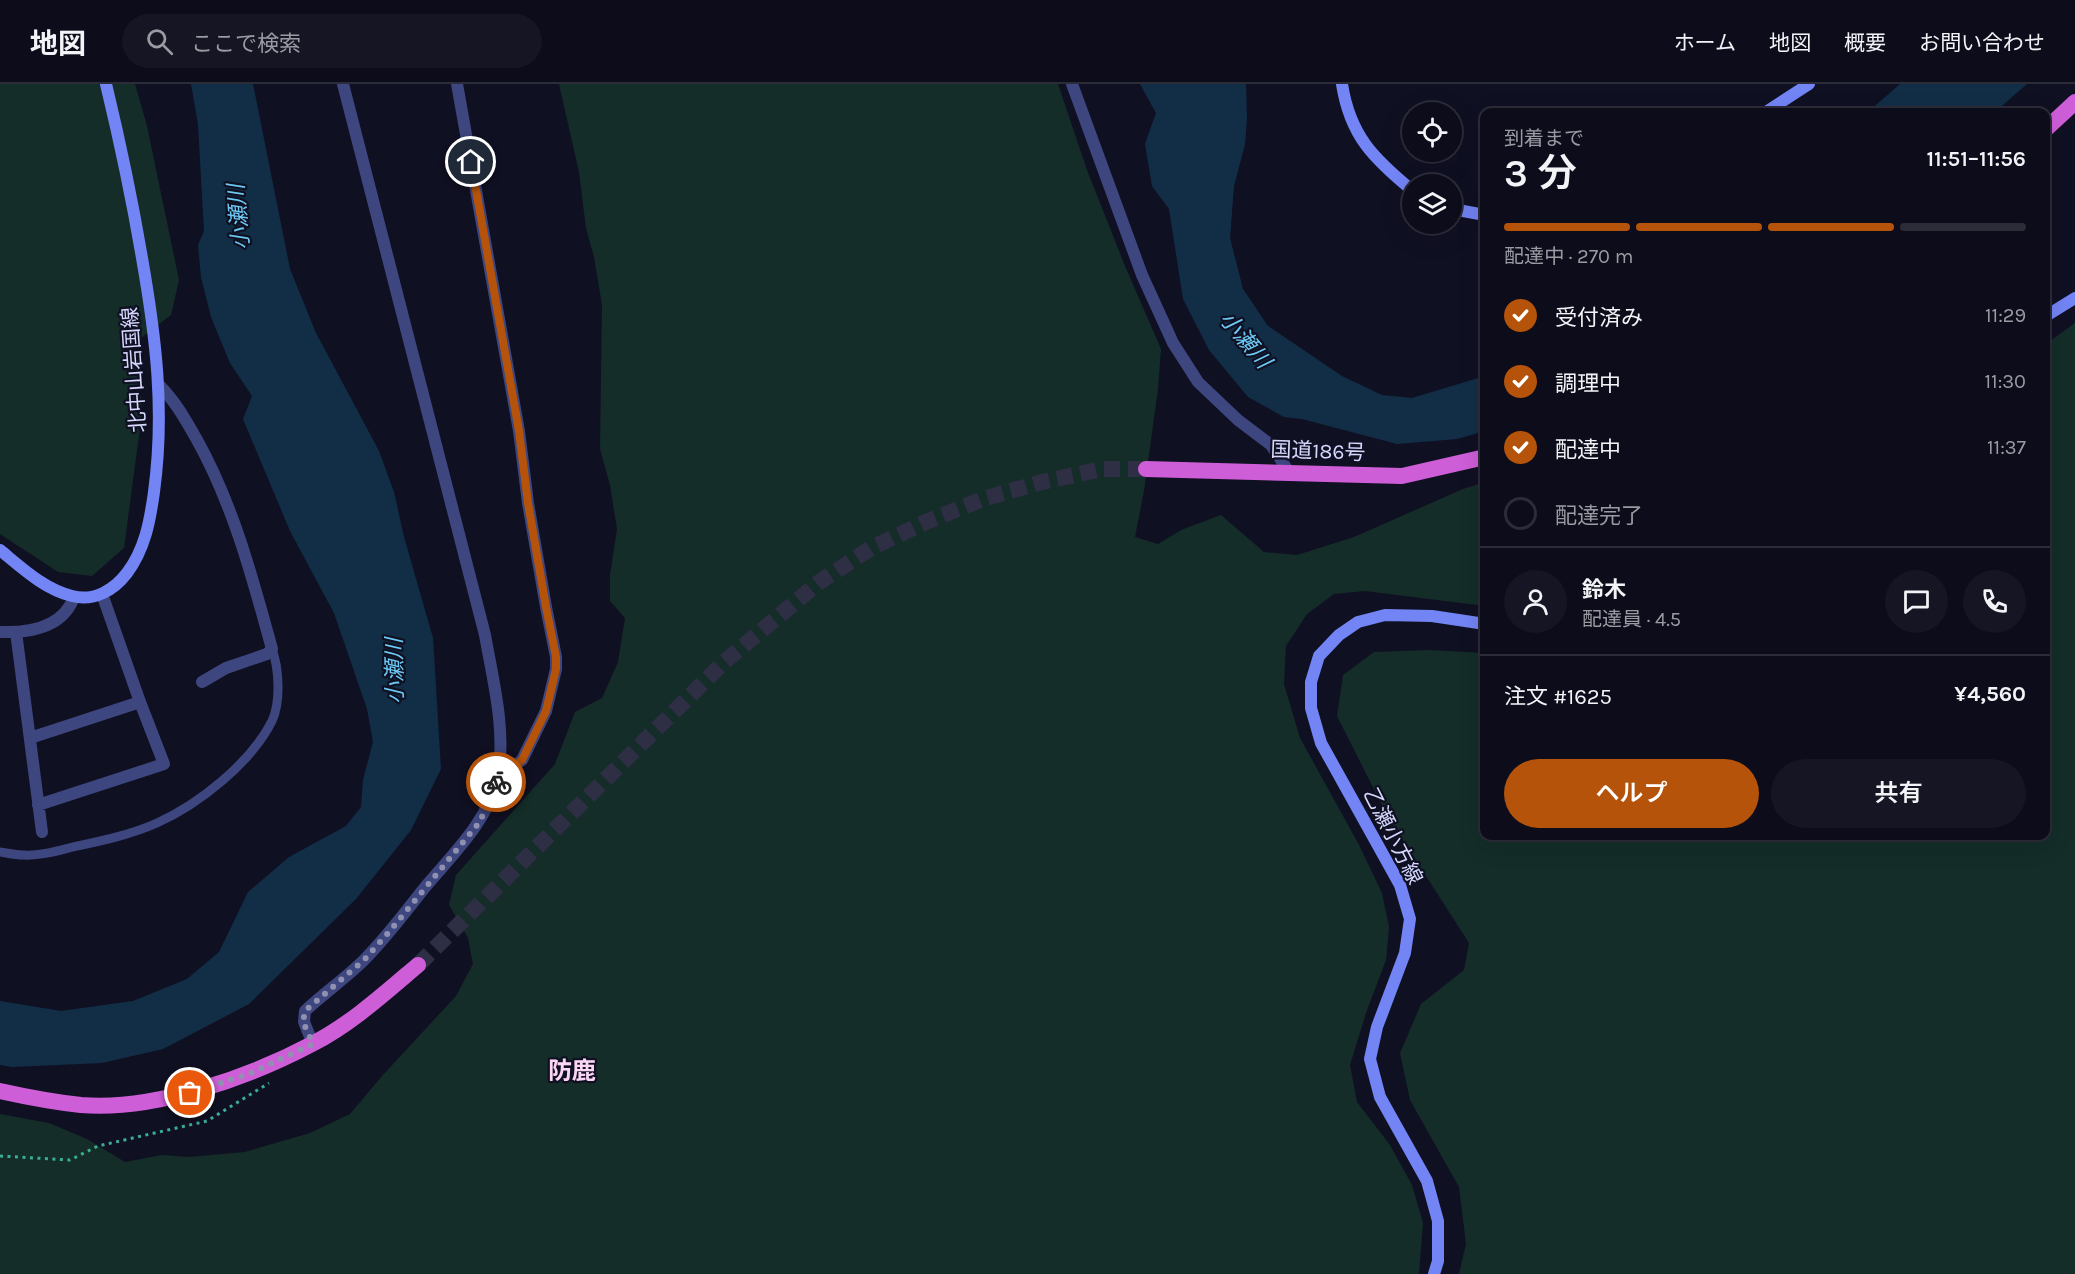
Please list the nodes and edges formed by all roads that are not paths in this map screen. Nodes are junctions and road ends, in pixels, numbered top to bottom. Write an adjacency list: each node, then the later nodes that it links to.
1 (106, 84): 15 (main road, 北中山岩国線)
2 (343, 84): 29 (street)
3 (457, 84): 29 (street)
4 (1072, 84): 18 (street)
5 (1342, 84): 10 (main road)
6 (1809, 84): 8 (main road)
7 (2075, 102): 9 (highway)
8 (1772, 108)
9 (2050, 125)
10 (1402, 182)
11 (1462, 211): 12 (main road)
12 (1480, 213)
13 (2075, 298): 14 (main road)
14 (2050, 314)
15 (160, 386): 20 (main road, 北中山岩国線); 25 (street)
16 (1480, 458): 18 (highway, 国道186号)
17 (1146, 469): 18 (highway, 国道186号)
18 (1289, 472)
19 (0, 550): 21 (main road)
20 (102, 594): 21 (main road); 27 (street)
21 (74, 597): 24 (street)
22 (1480, 623): 36 (main road, 乙瀬小方線)
23 (0, 632): 24 (street)
24 (16, 633): 28 (street)
25 (272, 649): 26 (street); 32 (lane)
26 (202, 682)
27 (140, 702): 28 (street); 30 (street)
28 (30, 738): 30 (street)
29 (498, 776): 34 (street)
30 (38, 805): 31 (street)
31 (42, 832)
32 (0, 852)
33 (418, 965): 34 (highway)
34 (313, 1044): 35 (highway)
35 (0, 1091)
36 (1434, 1274)

